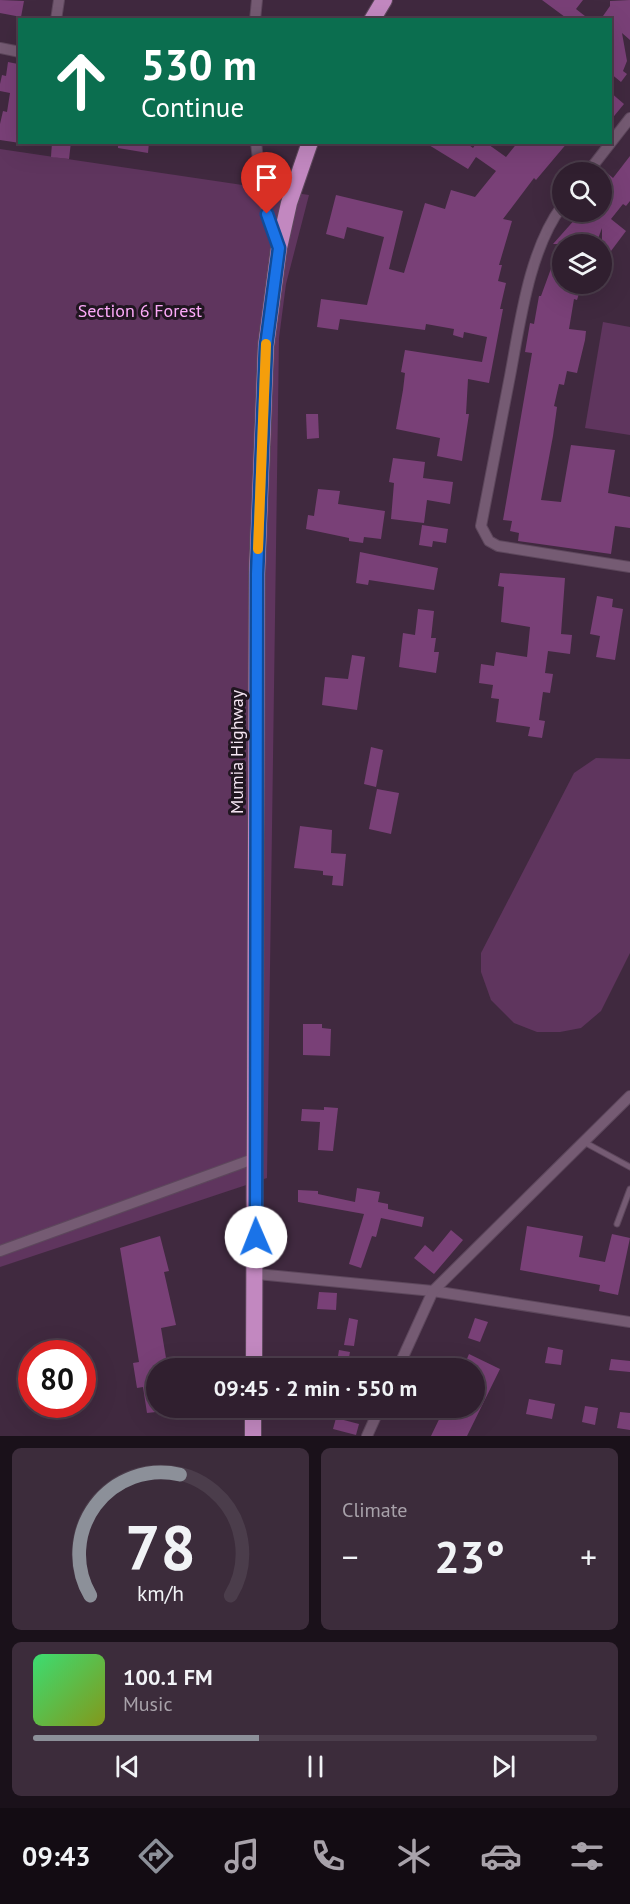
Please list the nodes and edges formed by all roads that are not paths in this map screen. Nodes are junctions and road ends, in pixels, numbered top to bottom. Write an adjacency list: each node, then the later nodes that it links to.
1 (59, 0): 4 (street)
2 (257, 0): 5 (street)
3 (384, 0): 6 (highway)
4 (56, 18)
5 (255, 18)
6 (373, 18)
7 (0, 48): 8 (street)
8 (18, 52)
9 (630, 118): 10 (street)
10 (612, 141)
11 (256, 144): 16 (street)
12 (309, 144): 16 (highway, Mumia Highway)
13 (610, 144): 14 (street)
14 (596, 162)
15 (552, 220): 17 (street)
16 (279, 248): 20 (highway, Mumia Highway)
17 (630, 567)
18 (630, 1096): 19 (street)
19 (583, 1142): 21 (lane); 26 (street)
20 (256, 1158): 24 (street); 25 (highway, Mumia Highway)
21 (630, 1167)
22 (630, 1189): 23 (lane)
23 (617, 1224)
24 (0, 1251)
25 (257, 1274): 26 (street); 28 (highway, Mumia Highway)
26 (433, 1291): 27 (street); 29 (street)
27 (630, 1322)
28 (255, 1358)
29 (403, 1358)
30 (254, 1418): 32 (highway)
31 (375, 1418): 33 (street)
32 (253, 1436)
33 (367, 1436)

